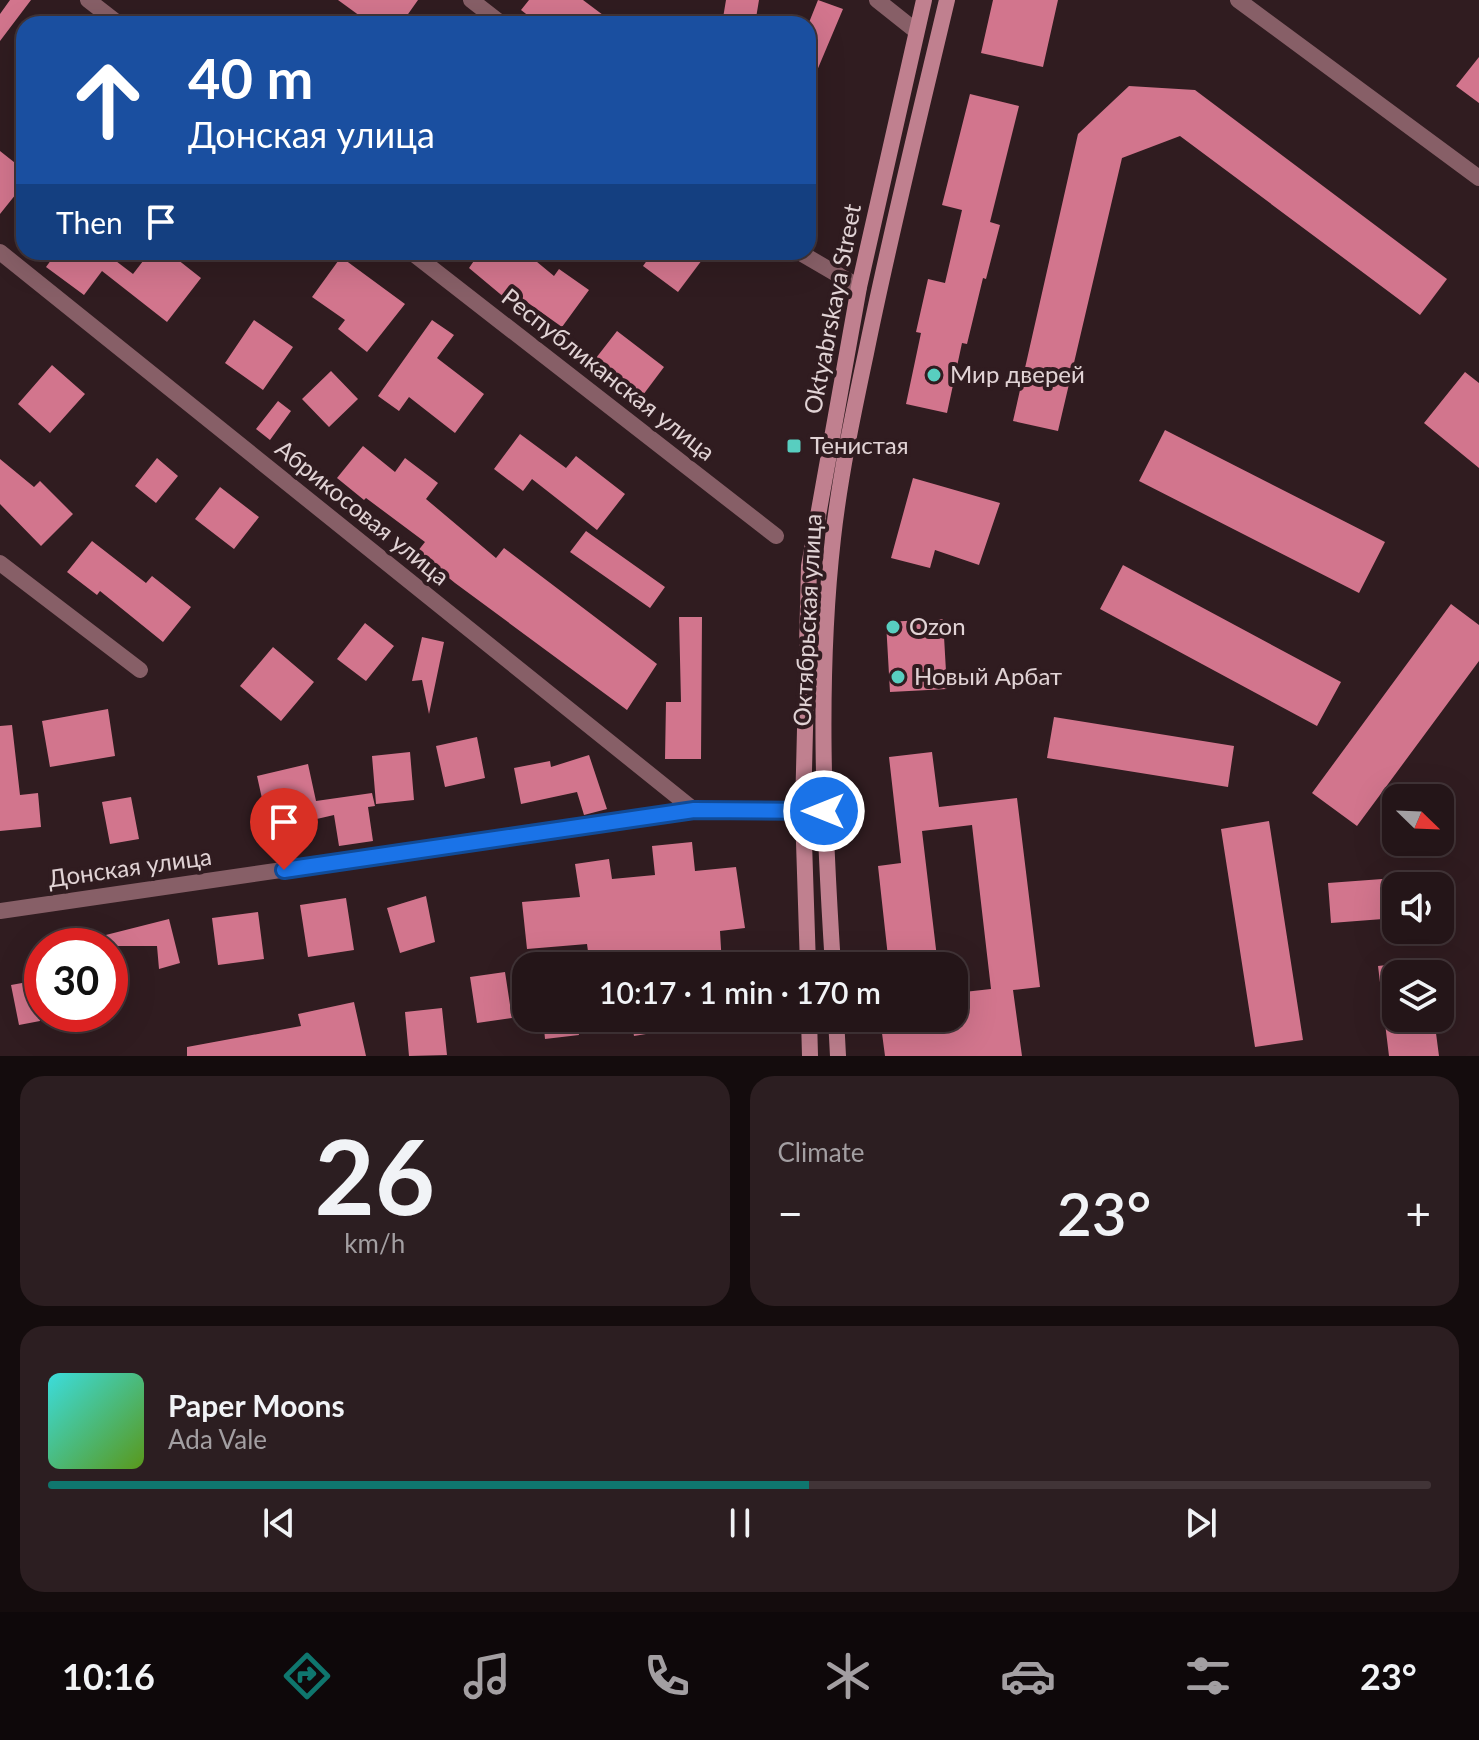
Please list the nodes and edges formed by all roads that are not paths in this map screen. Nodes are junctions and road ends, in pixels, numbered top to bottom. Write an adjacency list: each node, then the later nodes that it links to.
1 (88, 0): 7 (street)
2 (471, 0): 8 (street)
3 (877, 0): 9 (street)
4 (924, 0): 9 (main road, Oktyabrskaya Street)
5 (947, 0): 20 (main road, Октябрьская улица)
6 (1238, 0): 10 (street)
7 (109, 16)
8 (492, 16)
9 (916, 31): 14 (main road, Oktyabrskaya Street)
10 (1479, 178)
11 (0, 252): 18 (street, Абрикосовая улица)
12 (421, 260): 15 (street, Республиканская улица)
13 (813, 260): 14 (street)
14 (859, 287): 19 (main road, Oktyabrskaya Street)
15 (776, 536)
16 (0, 563): 17 (street)
17 (140, 670)
18 (694, 810): 19 (street, Донская улица); 21 (street, Донская улица)
19 (803, 811): 20 (street, Донская улица); 22 (main road, Oktyabrskaya Street)
20 (824, 811): 23 (main road, Октябрьская улица)
21 (0, 911)
22 (808, 952)
23 (832, 952)
24 (809, 1032): 26 (main road)
25 (837, 1032): 27 (main road)
26 (810, 1056)
27 (838, 1056)

